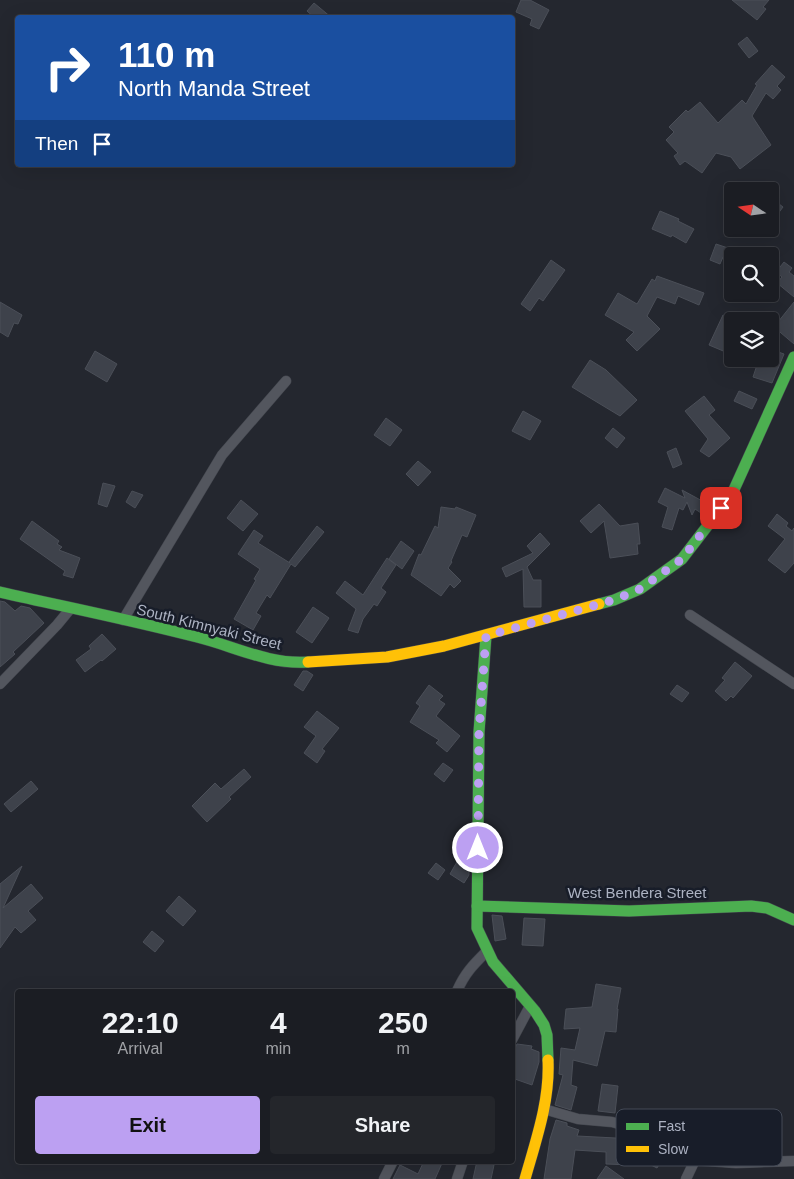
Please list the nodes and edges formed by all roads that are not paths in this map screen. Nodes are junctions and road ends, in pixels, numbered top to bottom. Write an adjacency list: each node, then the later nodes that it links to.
1 (794, 358): 7 (street, South Kimnyaki Street)
2 (286, 382): 6 (street)
3 (0, 592): 4 (street, South Kimnyaki Street)
4 (71, 608): 6 (street, South Kimnyaki Street); 8 (street)
5 (690, 615): 9 (street)
6 (123, 620): 7 (street, South Kimnyaki Street)
7 (486, 636): 10 (street)
8 (0, 684)
9 (794, 684)
10 (477, 906): 11 (street, West Bendera Street); 12 (street)
11 (794, 920)
12 (487, 951): 13 (street); 14 (street)
13 (458, 989)
14 (530, 1006): 15 (street); 16 (street)
15 (515, 1034)
16 (544, 1109): 17 (street); 23 (street)
17 (616, 1123)
18 (392, 1164): 21 (street)
19 (462, 1164): 22 (street)
20 (692, 1166): 24 (street)
21 (384, 1179)
22 (457, 1179)
23 (525, 1179)
24 (686, 1179)

